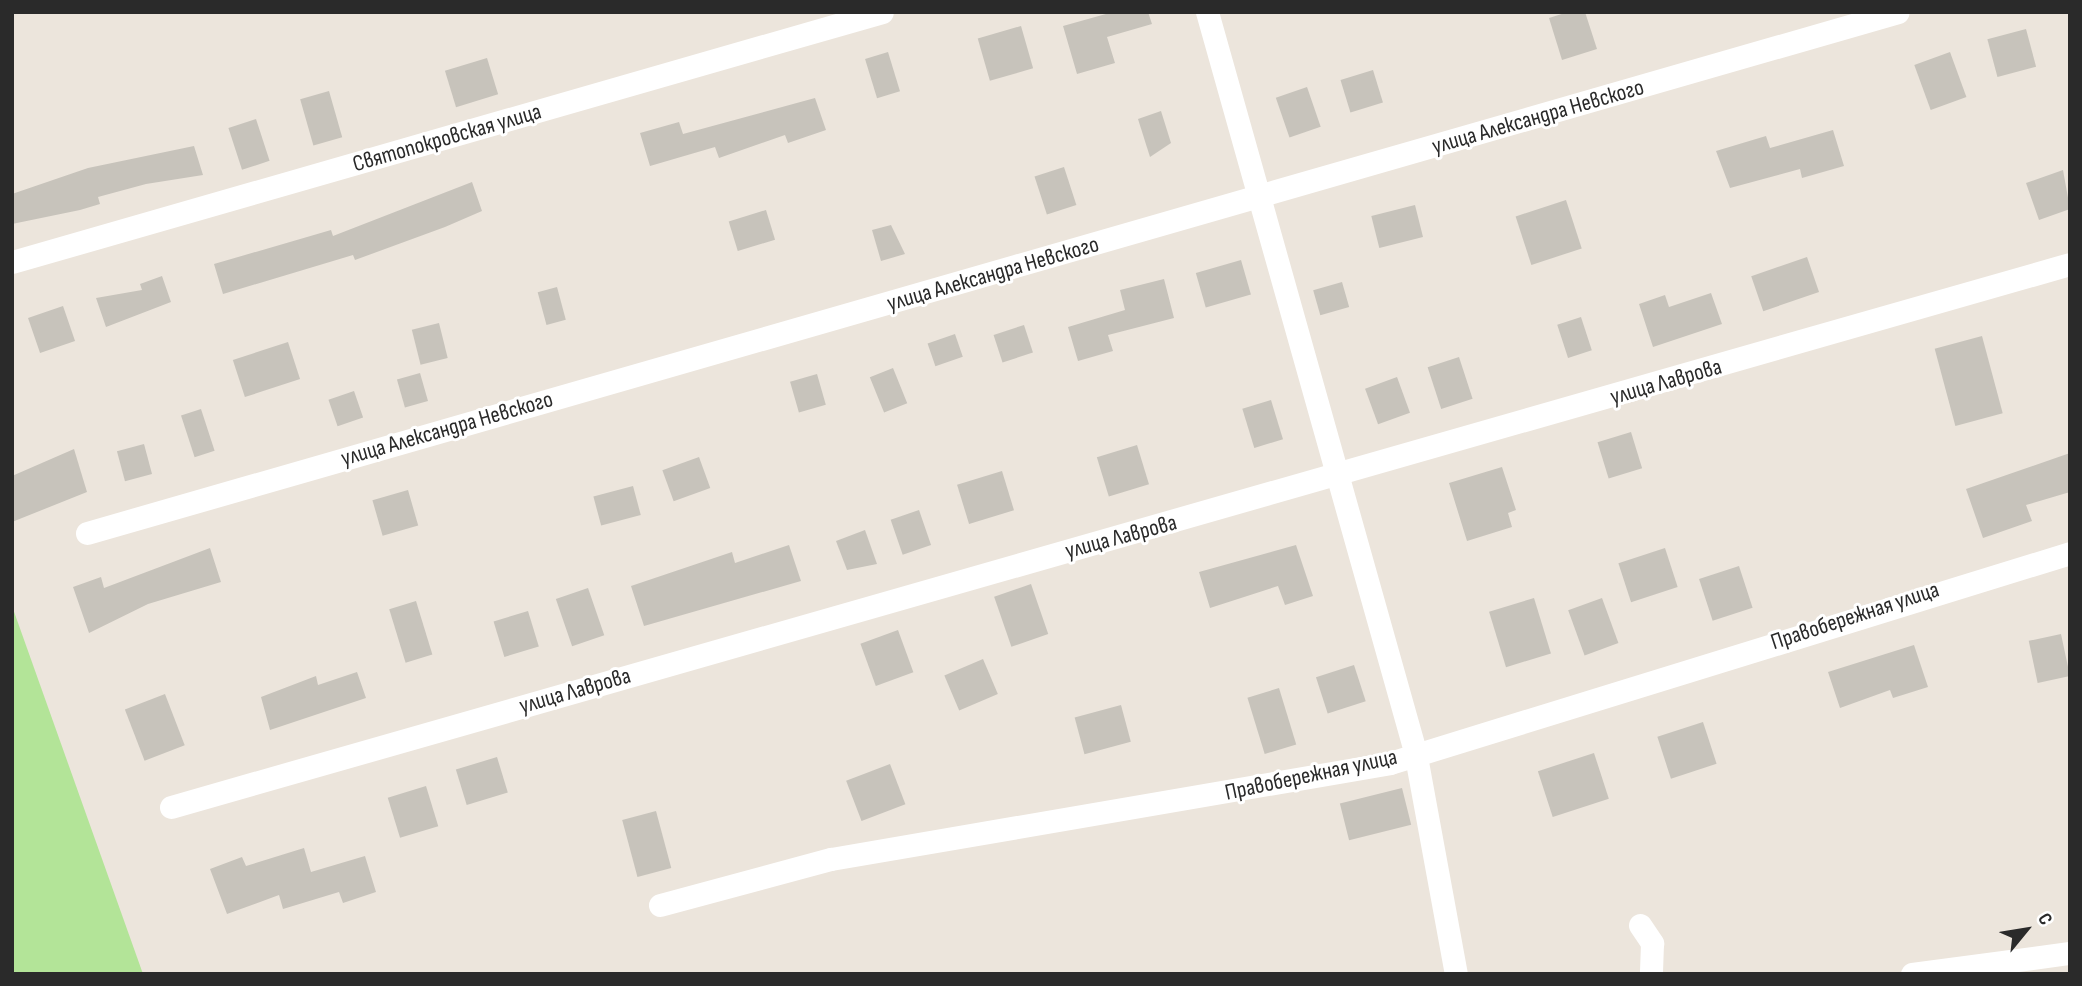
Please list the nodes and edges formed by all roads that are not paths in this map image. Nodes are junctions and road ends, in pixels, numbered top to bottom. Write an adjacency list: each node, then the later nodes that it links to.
1 (882, 12): 5 (street, Святопокровская улица)
2 (1207, 12): 4 (street)
3 (1898, 12): 4 (street, улица Александра Невского)
4 (1261, 198): 7 (street); 8 (street, улица Александра Невского)
5 (12, 262)
6 (2070, 264): 7 (street, улица Лаврова)
7 (1342, 477): 10 (street); 11 (street, улица Лаврова)
8 (87, 533)
9 (2070, 553): 10 (street, Правобережная улица)
10 (1415, 751): 12 (street, Правобережная улица); 15 (street)
11 (171, 807)
12 (660, 905)
13 (1640, 925): 16 (street)
14 (2070, 953): 17 (street)
15 (1456, 974)
16 (1651, 974)
17 (1912, 974)

